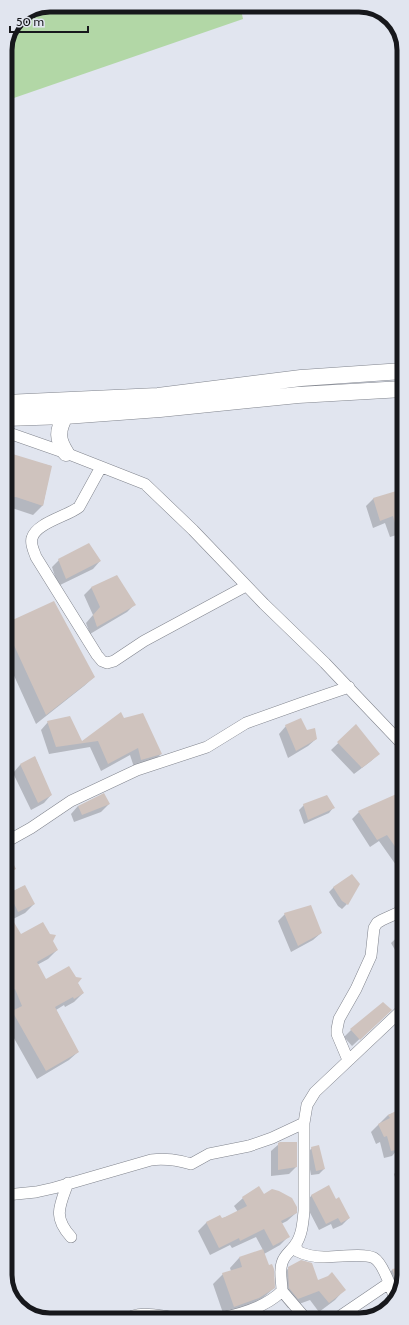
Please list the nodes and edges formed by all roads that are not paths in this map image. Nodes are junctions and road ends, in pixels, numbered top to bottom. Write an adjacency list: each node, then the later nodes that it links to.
1 (397, 371): 3 (highway)
2 (397, 388): 4 (highway)
3 (12, 403)
4 (65, 416): 5 (highway); 7 (highway)
5 (12, 418)
6 (12, 434): 7 (street)
7 (66, 453): 8 (street)
8 (101, 467): 9 (street); 9 (street)
9 (246, 586): 10 (street)
10 (349, 687): 11 (street); 12 (street)
11 (397, 739)
12 (12, 839)
13 (397, 913): 15 (street)
14 (397, 1014): 15 (street)
15 (348, 1060): 16 (street)
16 (304, 1123): 17 (street); 20 (street)
17 (68, 1183): 18 (street); 19 (street)
18 (12, 1195)
19 (71, 1237)
20 (296, 1245): 21 (street); 22 (street)
21 (388, 1283): 23 (street); 26 (street)
22 (282, 1291): 24 (street); 25 (street)
23 (393, 1293)
24 (238, 1313)
25 (301, 1313)
26 (345, 1313)

